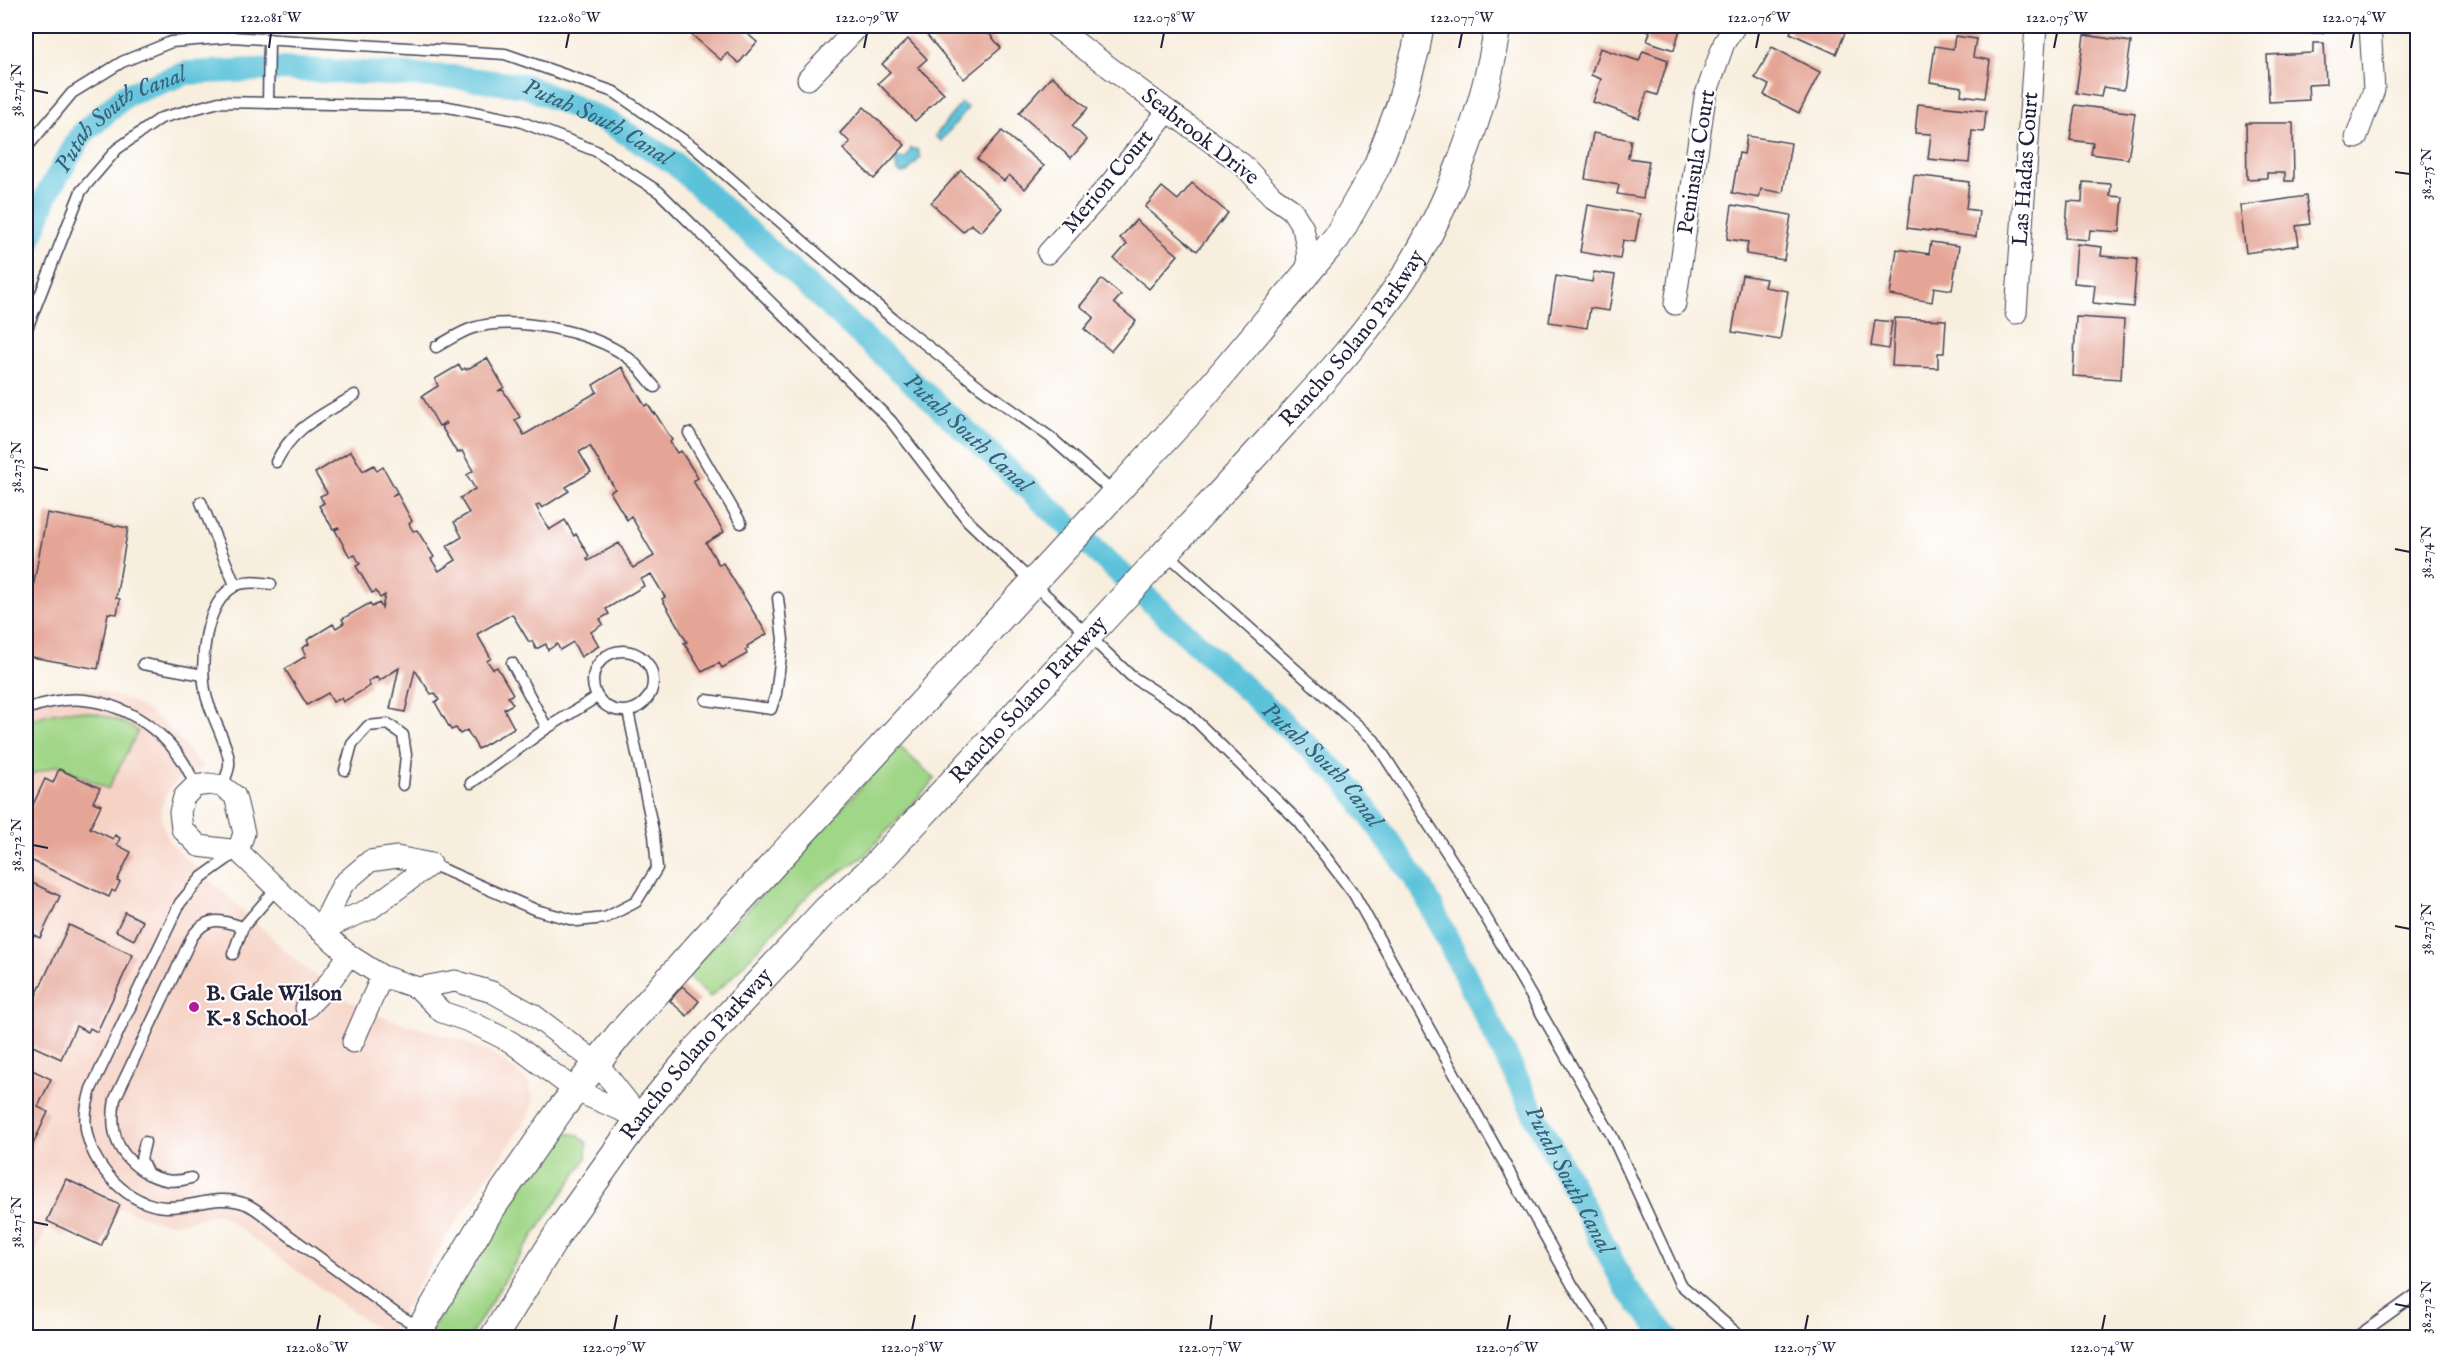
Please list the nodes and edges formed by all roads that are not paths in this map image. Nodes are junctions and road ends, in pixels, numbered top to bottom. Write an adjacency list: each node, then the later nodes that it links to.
1 (859, 26): 9 (street)
2 (1054, 26): 11 (street, Seabrook Drive)
3 (1420, 26): 15 (street)
4 (1498, 26): 27 (street, Rancho Solano Parkway)
5 (1735, 26): 16 (street, Peninsula Court)
6 (2036, 26): 17 (street, Las Hadas Court)
7 (2370, 26): 12 (street)
8 (269, 44): 10 (lane); 13 (lane); 25 (lane)
9 (808, 79)
10 (268, 98): 18 (lane); 28 (lane)
11 (1168, 111): 14 (street, Merion Court); 15 (street, Seabrook Drive)
12 (2356, 138)
13 (26, 152)
14 (1048, 253)
15 (1308, 272): 25 (street)
16 (1675, 304)
17 (2016, 313)
18 (26, 331)
19 (436, 347): 20 (lane)
20 (655, 387)
21 (355, 395): 23 (lane)
22 (689, 433): 26 (lane)
23 (276, 462)
24 (201, 502): 30 (lane)
25 (1108, 502): 28 (street)
26 (741, 523)
27 (1163, 556): 32 (street, Rancho Solano Parkway); 67 (lane)
28 (1040, 574): 32 (lane); 57 (street)
29 (272, 584): 30 (lane)
30 (236, 585): 35 (lane)
31 (778, 598): 37 (lane)
32 (1094, 629): 59 (street, Rancho Solano Parkway); 66 (lane)
33 (512, 663): 40 (lane)
34 (143, 664): 35 (lane)
35 (203, 675): 45 (lane)
36 (597, 697): 39 (lane); 39 (lane); 40 (lane)
37 (706, 700)
38 (26, 709): 44 (lane)
39 (628, 711): 47 (lane)
40 (548, 728): 42 (lane)
41 (345, 770): 43 (lane)
42 (471, 783)
43 (403, 784)
44 (195, 786): 45 (street); 46 (street)
45 (222, 786): 46 (street)
46 (238, 851): 48 (street); 64 (lane)
47 (431, 864): 50 (street); 50 (street)
48 (276, 889): 49 (lane); 50 (street)
49 (243, 927): 51 (lane); 61 (lane)
50 (320, 930): 52 (street)
51 (234, 954)
52 (349, 955): 53 (street); 55 (street)
53 (382, 976): 54 (street); 56 (street)
54 (418, 988): 57 (street); 58 (street)
55 (306, 1008)
56 (353, 1042)
57 (597, 1063): 58 (street); 59 (street)
58 (576, 1091): 59 (street); 64 (street)
59 (640, 1118): 65 (street, Rancho Solano Parkway)
60 (145, 1142): 61 (lane)
61 (147, 1174): 62 (lane)
62 (191, 1178)
63 (2418, 1293): 68 (lane)
64 (417, 1332)
65 (493, 1338)
66 (1608, 1338)
67 (1742, 1338)
68 (2355, 1338)

